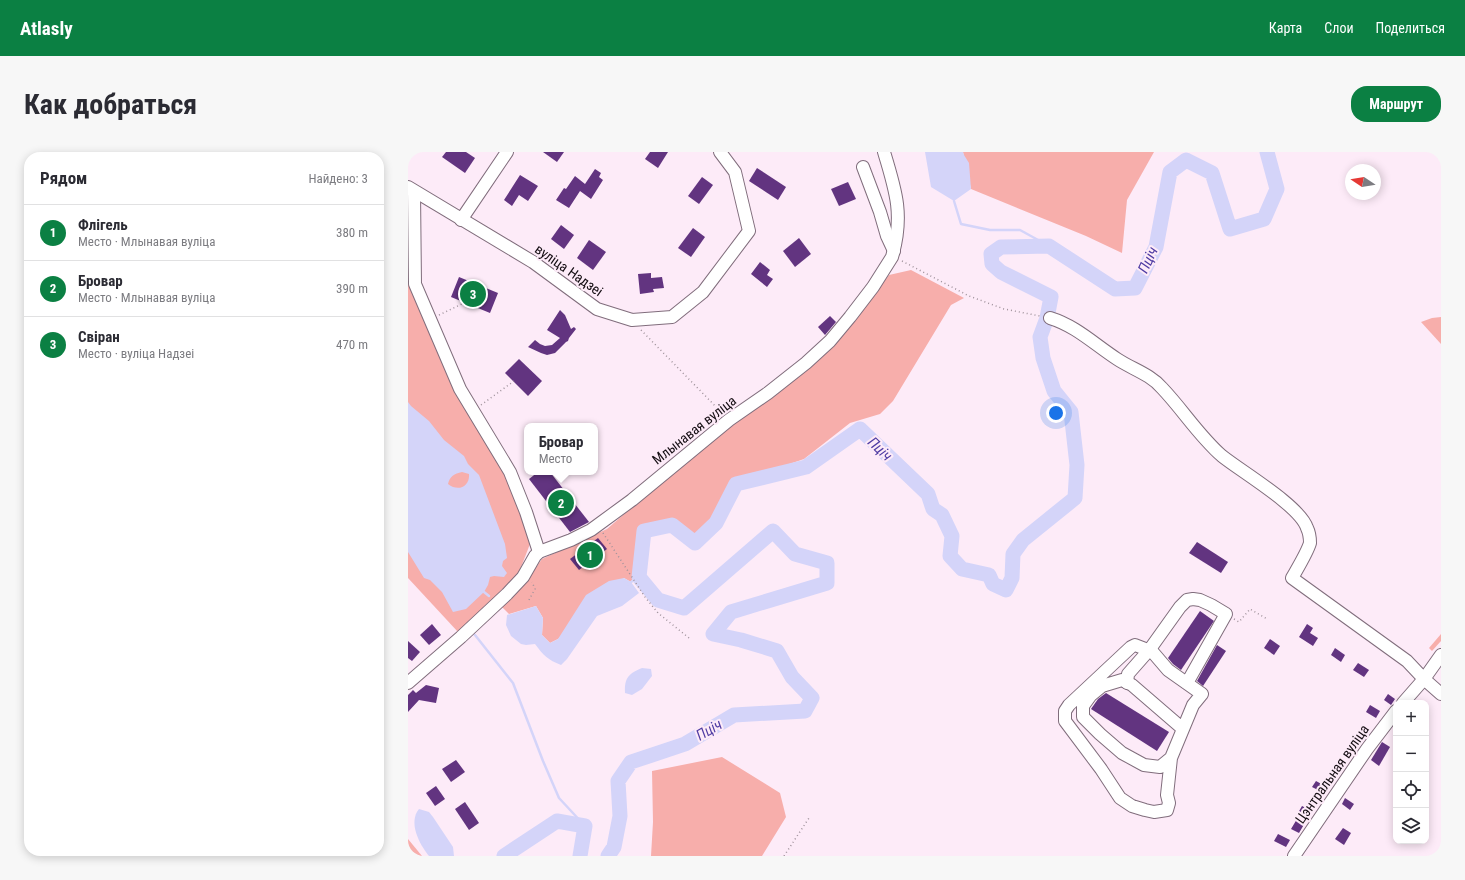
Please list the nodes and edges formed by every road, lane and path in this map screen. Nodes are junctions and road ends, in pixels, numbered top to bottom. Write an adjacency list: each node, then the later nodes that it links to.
1 (507, 152): 6 (street)
2 (720, 152): 11 (street, вуліца Надзеі)
3 (884, 152): 7 (street, Млынавая вуліца)
4 (863, 168): 7 (street)
5 (411, 190): 6 (street, вуліца Надзеі); 10 (street)
6 (461, 220): 11 (street, вуліца Надзеі)
7 (893, 254): 9 (path); 14 (street, Млынавая вуліца)
8 (464, 302): 10 (path)
9 (1047, 318): 24 (street)
10 (431, 320): 13 (street)
11 (632, 320): 14 (path)
12 (514, 381): 13 (path)
13 (473, 411): 16 (street)
14 (729, 420): 15 (street, Млынавая вуліца)
15 (598, 525): 16 (street, Млынавая вуліца); 21 (path)
16 (539, 552): 17 (street)
17 (526, 573): 18 (path); 25 (street)
18 (529, 600)
19 (1235, 619): 20 (path)
20 (1267, 619)
21 (689, 638)
22 (1150, 649): 26 (street); 27 (street); 27 (street); 32 (street)
23 (1441, 656): 24 (street)
24 (1424, 680): 28 (street); 29 (street)
25 (408, 683)
26 (1127, 683): 31 (street); 32 (street)
27 (1187, 683): 31 (street)
28 (1441, 694)
29 (1406, 700)
30 (1393, 715): 35 (street, Цэнтральная вуліца)
31 (1183, 729): 32 (street)
32 (1171, 758)
33 (809, 818): 34 (path)
34 (784, 856)
35 (1294, 856)

